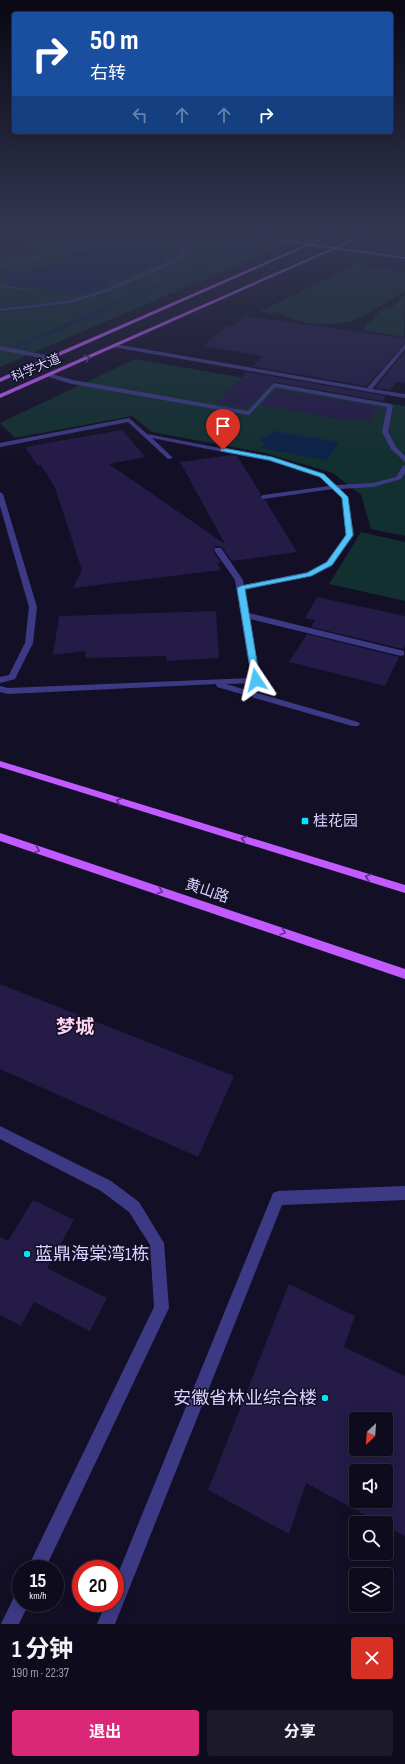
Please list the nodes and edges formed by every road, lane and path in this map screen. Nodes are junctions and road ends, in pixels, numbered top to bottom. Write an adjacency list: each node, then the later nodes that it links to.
1 (160, 310): 6 (main road, 科学大道)
2 (196, 310): 3 (main road, 科学大道)
3 (115, 346): 7 (main road, 科学大道, one-way to 3); 9 (street)
4 (405, 346): 9 (street)
5 (0, 348): 6 (street)
6 (51, 358): 8 (main road, 科学大道)
7 (48, 375): 10 (main road, 科学大道); 15 (street)
8 (0, 380)
9 (368, 390): 11 (street)
10 (0, 396)
11 (405, 396)
12 (145, 435): 13 (street); 14 (street); 17 (street)
13 (0, 445)
14 (170, 458)
15 (405, 460)
16 (405, 467): 17 (street)
17 (334, 488): 19 (street); 21 (street)
18 (0, 494): 24 (street)
19 (263, 497)
20 (218, 550): 21 (street)
21 (241, 588): 22 (street)
22 (245, 615): 23 (street); 25 (street)
23 (401, 653)
24 (0, 680)
25 (212, 682): 26 (street); 27 (street)
26 (0, 689)
27 (355, 724)
28 (0, 764): 30 (main road, one-way to 28)
29 (0, 837): 31 (main road, 黄山路, one-way to 31)
30 (405, 889)
31 (405, 974)
32 (0, 1132): 34 (street)
33 (405, 1193): 35 (street)
34 (40, 1560)
35 (124, 1581)
36 (16, 1612): 38 (street)
37 (111, 1612): 39 (street)
38 (10, 1624)
39 (106, 1624)

